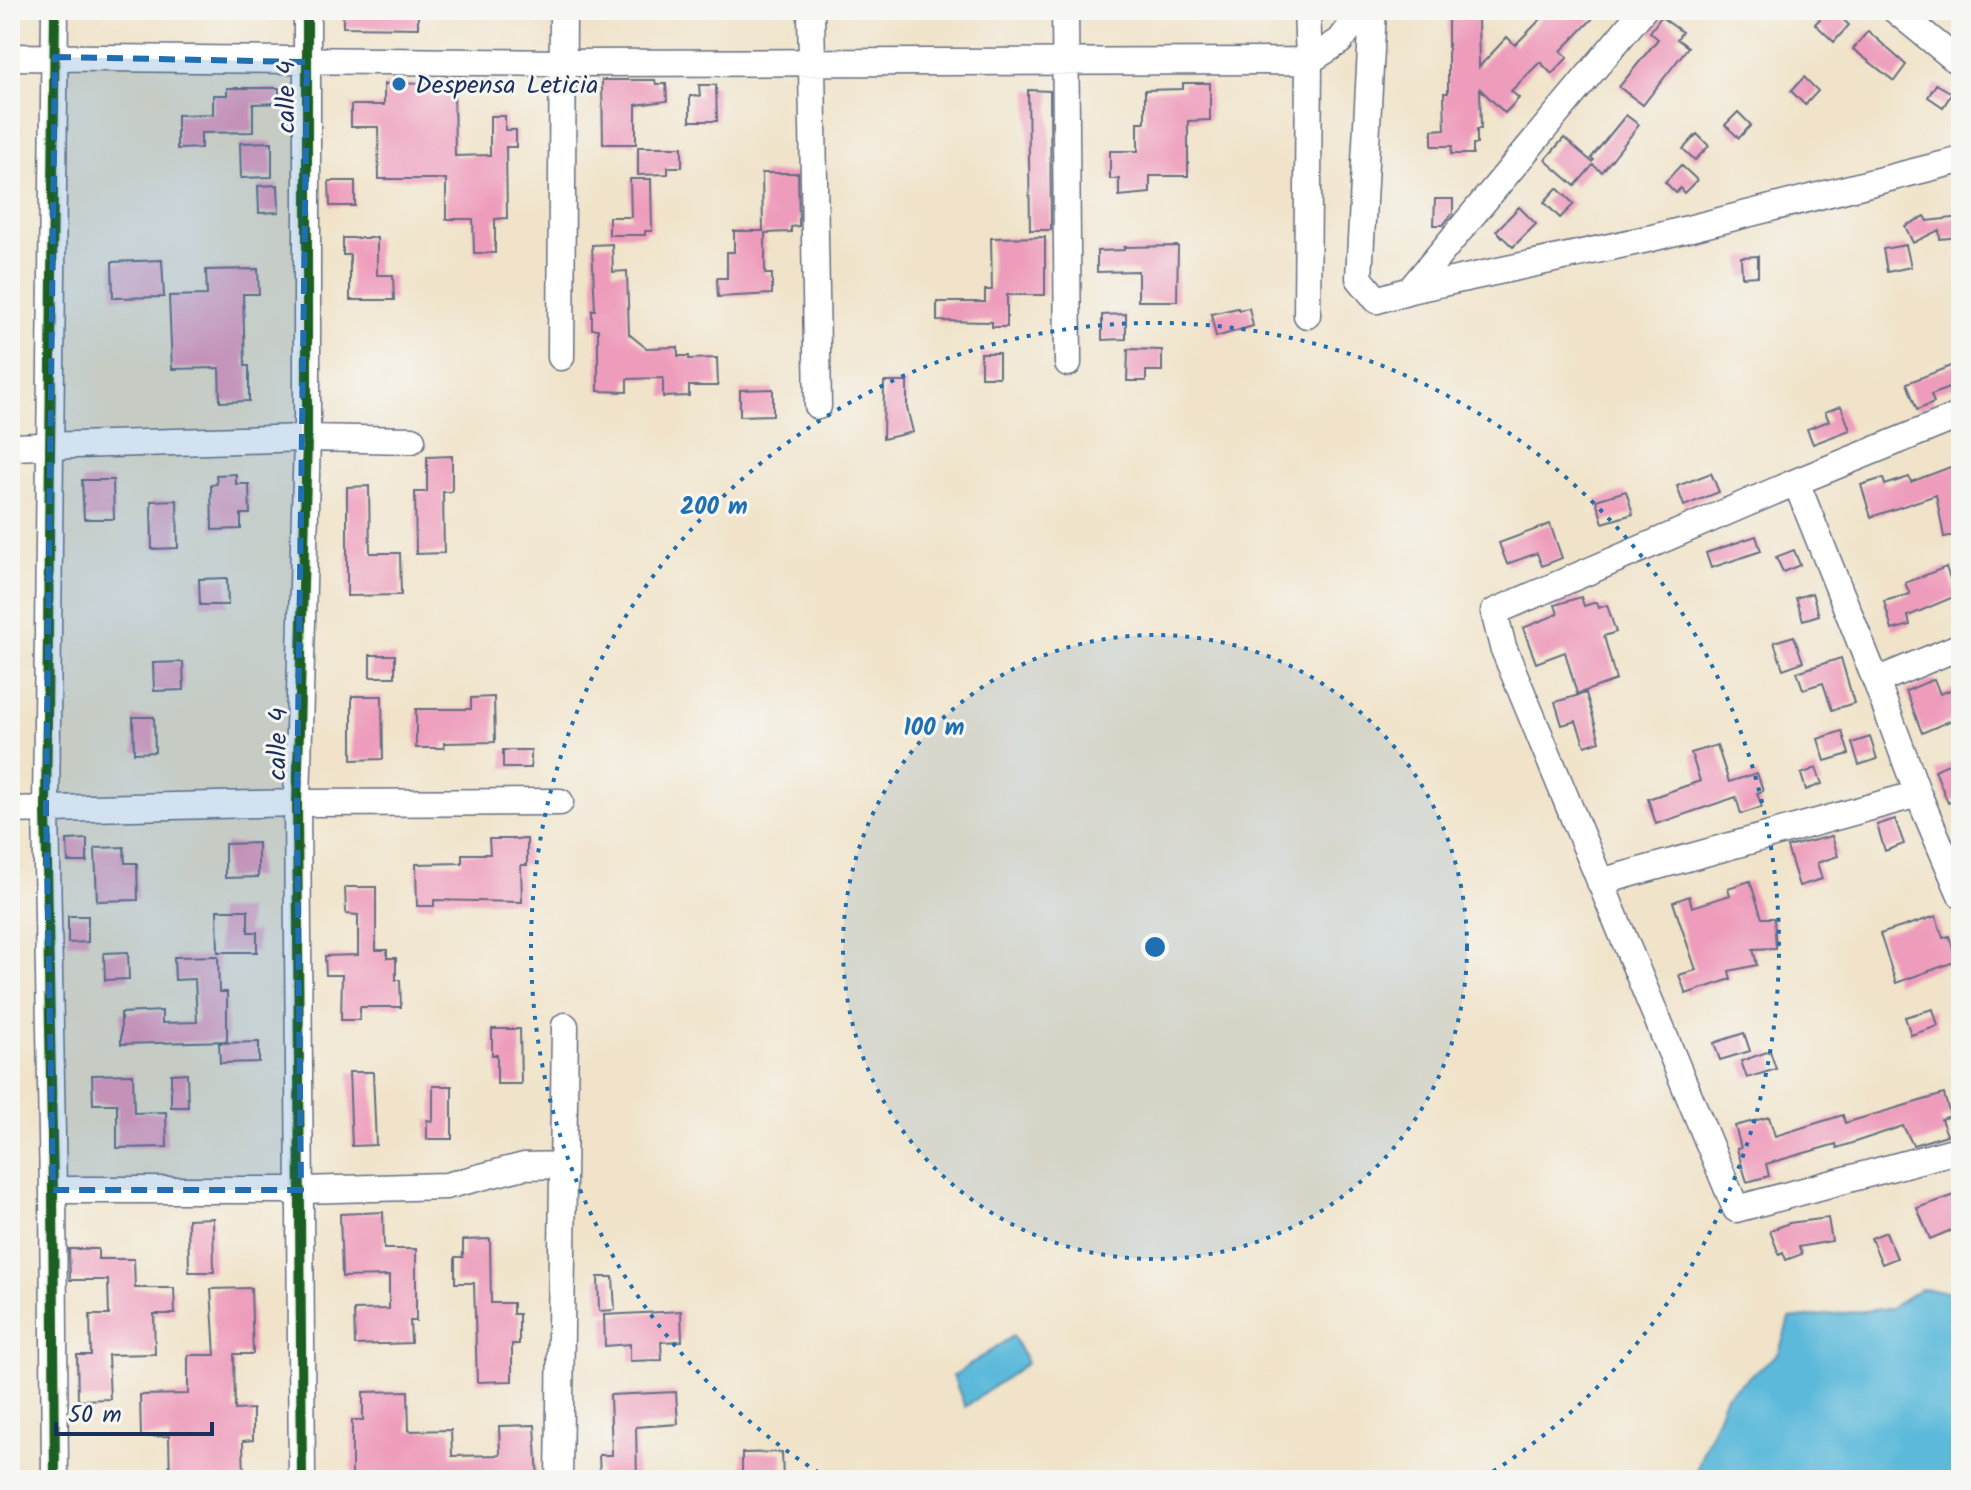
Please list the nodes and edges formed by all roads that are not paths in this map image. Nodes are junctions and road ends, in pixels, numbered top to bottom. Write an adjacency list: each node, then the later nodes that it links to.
1 (55, 10): 12 (street)
2 (307, 10): 16 (street, calle 4)
3 (563, 10): 17 (street)
4 (811, 10): 14 (street)
5 (1065, 10): 13 (street)
6 (1307, 10): 15 (street)
7 (1363, 10): 15 (street)
8 (1373, 10): 20 (street)
9 (1643, 10): 20 (street)
10 (1895, 10): 18 (street)
11 (10, 57): 12 (street)
12 (55, 57): 16 (street); 29 (street)
13 (1065, 60): 14 (street); 15 (street); 23 (street)
14 (811, 61): 17 (street); 24 (street)
15 (1309, 61): 21 (street)
16 (307, 62): 17 (street); 26 (street, calle 4)
17 (563, 63): 22 (street)
18 (1961, 64)
19 (1961, 160): 20 (street)
20 (1410, 290)
21 (1307, 315)
22 (561, 357)
23 (1068, 363)
24 (818, 406)
25 (1961, 415): 30 (street)
26 (307, 438): 27 (street); 29 (street); 35 (street, calle 4)
27 (412, 440)
28 (10, 447): 29 (street)
29 (49, 447): 36 (street)
30 (1796, 482): 32 (street); 39 (street)
31 (1961, 646): 32 (street)
32 (1876, 681): 33 (street)
33 (1918, 794): 38 (street); 39 (street)
34 (560, 802): 35 (street)
35 (297, 803): 36 (street); 45 (street, calle 4)
36 (46, 809): 37 (street); 44 (street)
37 (10, 810)
38 (1952, 850): 40 (street)
39 (1600, 882): 42 (street)
40 (1961, 895)
41 (565, 1026): 43 (street)
42 (1961, 1149)
43 (563, 1165): 45 (street); 48 (street)
44 (53, 1190): 45 (street); 46 (street)
45 (301, 1190): 47 (street, calle 4)
46 (55, 1480)
47 (302, 1480)
48 (559, 1480)

